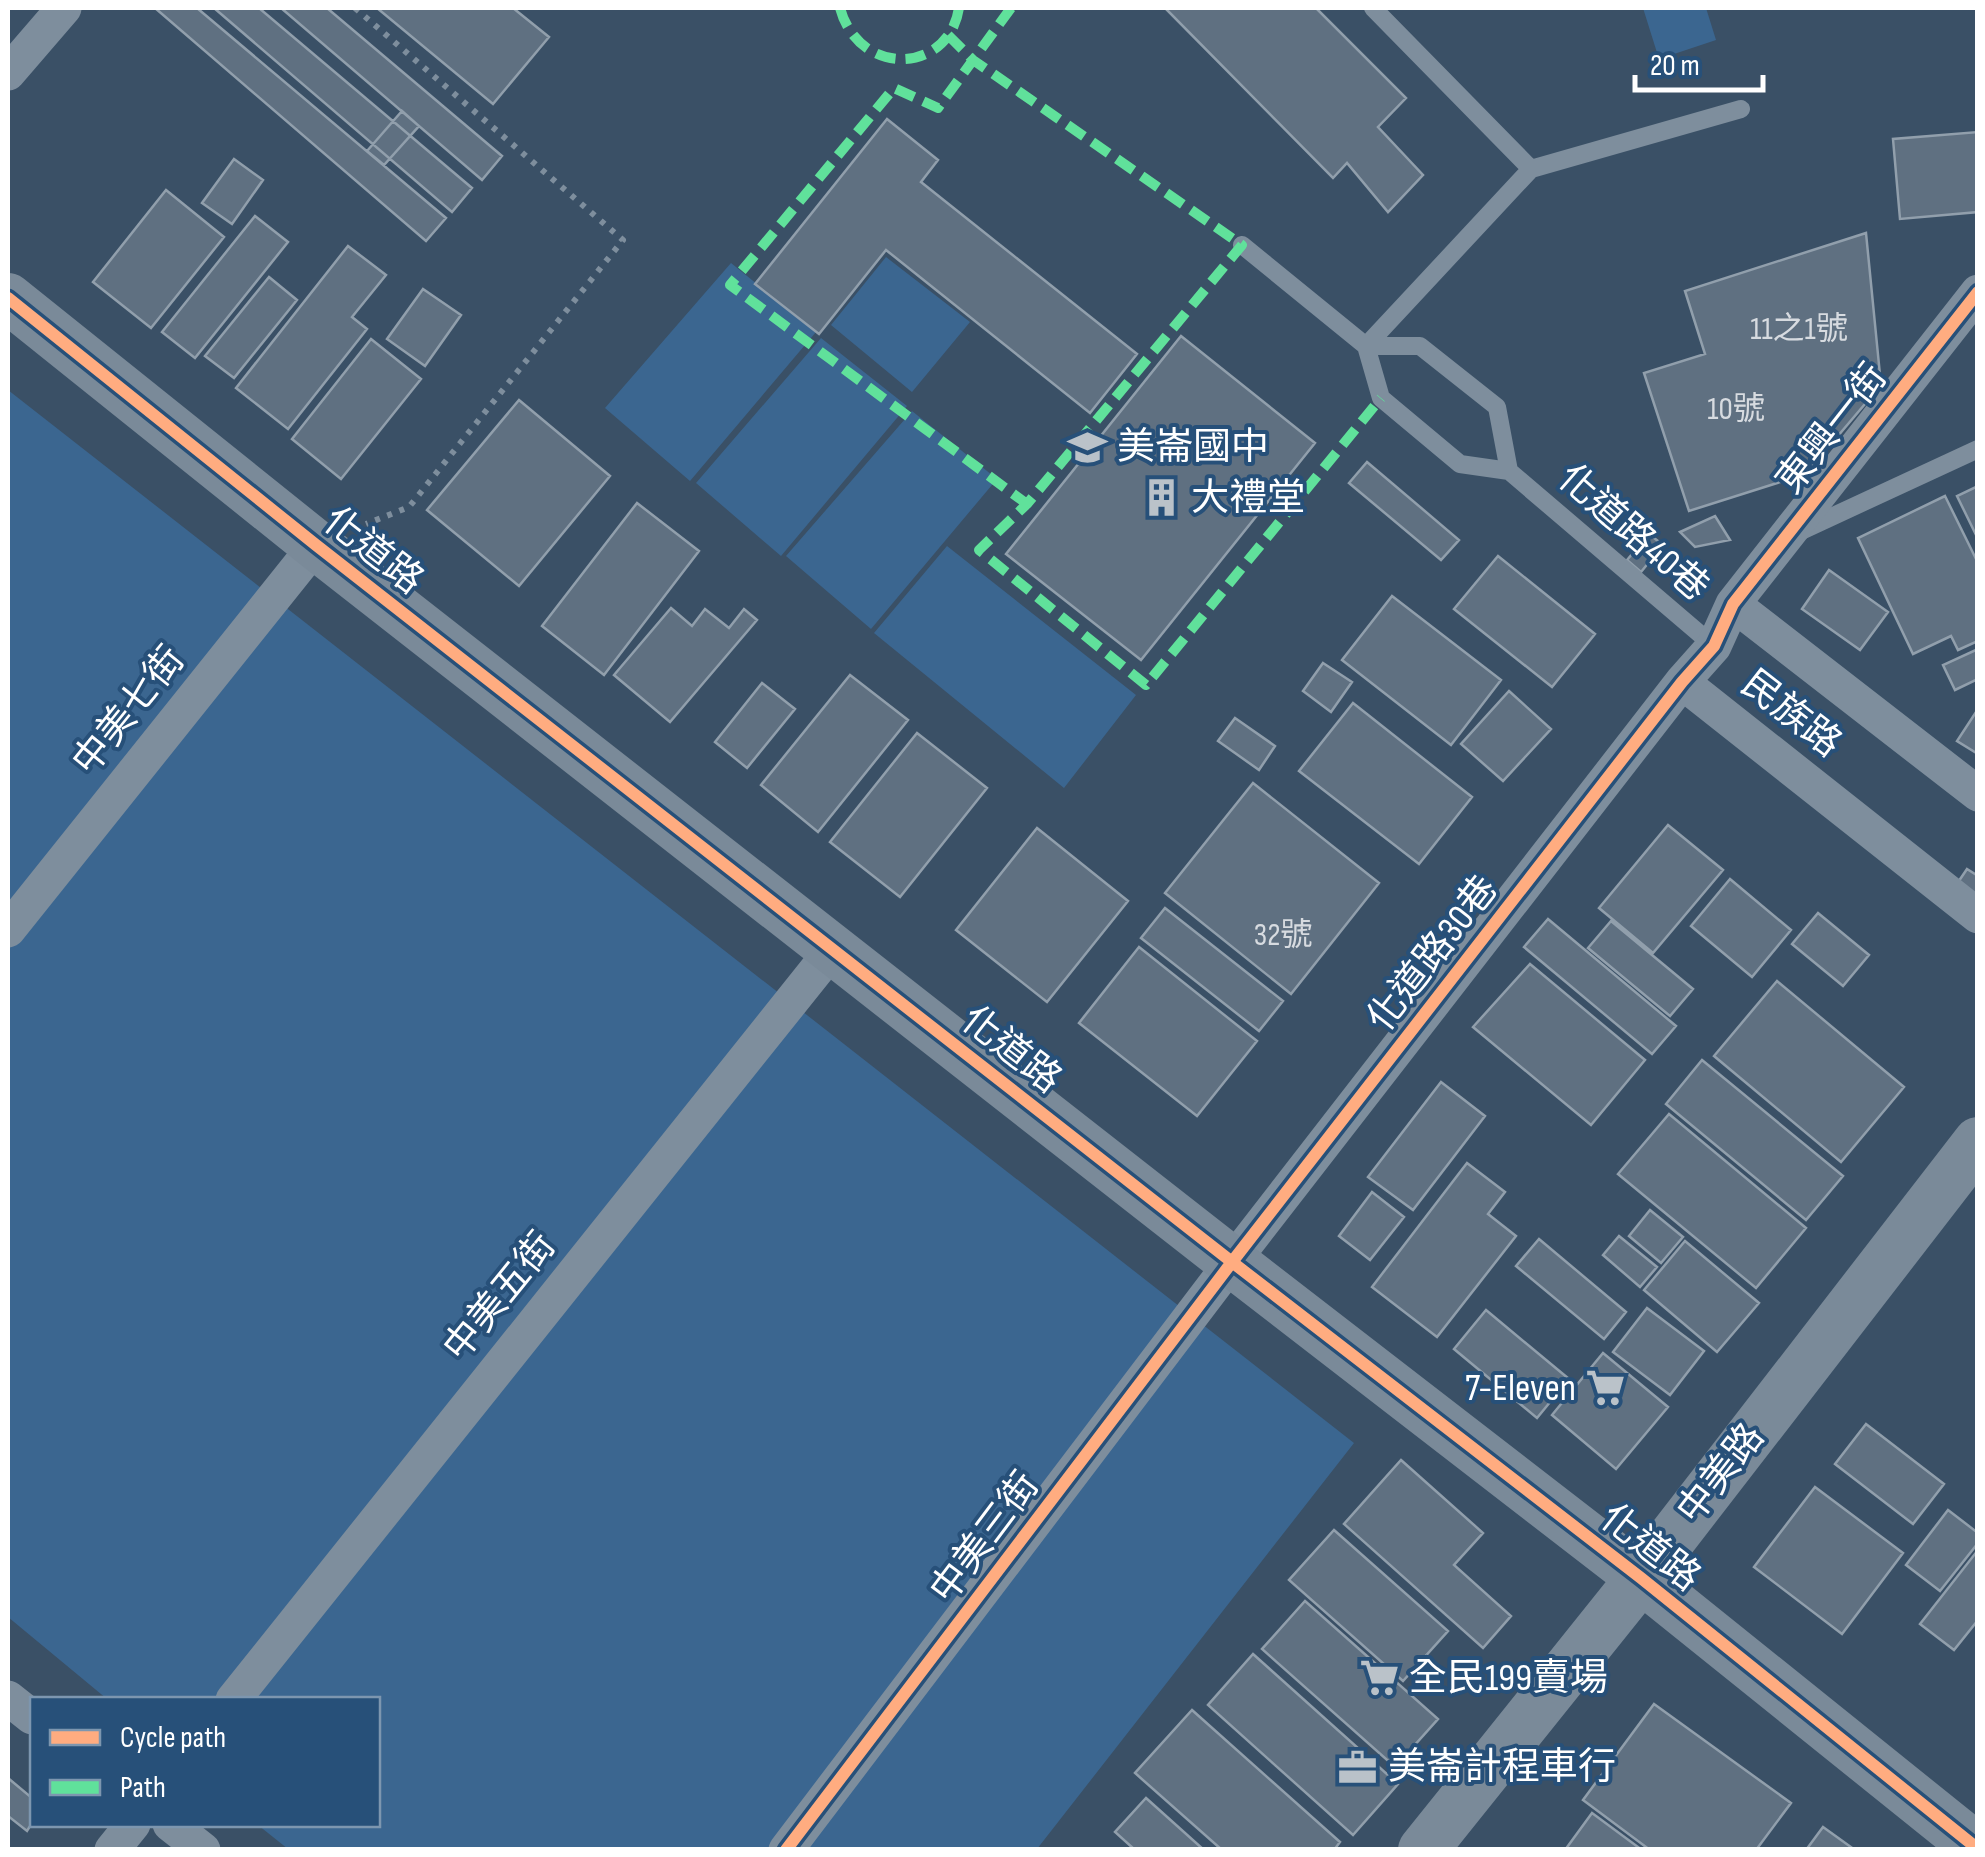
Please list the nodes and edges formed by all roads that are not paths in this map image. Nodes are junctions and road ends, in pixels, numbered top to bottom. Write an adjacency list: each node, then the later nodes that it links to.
1 (64, 8): 3 (street)
2 (1372, 8): 5 (lane)
3 (8, 73)
4 (1741, 108): 5 (lane)
5 (1532, 169): 9 (lane)
6 (1242, 245): 9 (lane)
7 (1978, 292): 12 (street, 東興一街)
8 (8, 298): 13 (street, 化道路)
9 (1366, 346): 11 (lane); 11 (lane)
10 (1978, 449): 12 (lane)
11 (1508, 471): 15 (lane, 化道路40巷)
12 (1783, 539): 14 (street, 東興一街)
13 (316, 545): 19 (street, 中美七街); 20 (street, 化道路)
14 (1733, 604): 15 (street, 民族路); 17 (street, 民族路)
15 (1714, 646): 16 (street, 民族路)
16 (1682, 682): 18 (street, 民族路); 22 (street, 化道路30巷)
17 (1978, 794)
18 (1978, 916)
19 (8, 930)
20 (834, 948): 22 (street, 化道路); 24 (street, 中美五街)
21 (1978, 1142): 23 (street, 中美路)
22 (1232, 1262): 23 (street, 化道路); 32 (street, 中美三街)
23 (1641, 1578): 29 (street, 化道路); 33 (street, 中美路)
24 (235, 1697)
25 (8, 1698): 26 (street)
26 (30, 1715)
27 (131, 1827): 30 (street)
28 (174, 1827): 31 (street)
29 (1978, 1849)
30 (112, 1850)
31 (203, 1850)
32 (786, 1850)
33 (1424, 1850)

